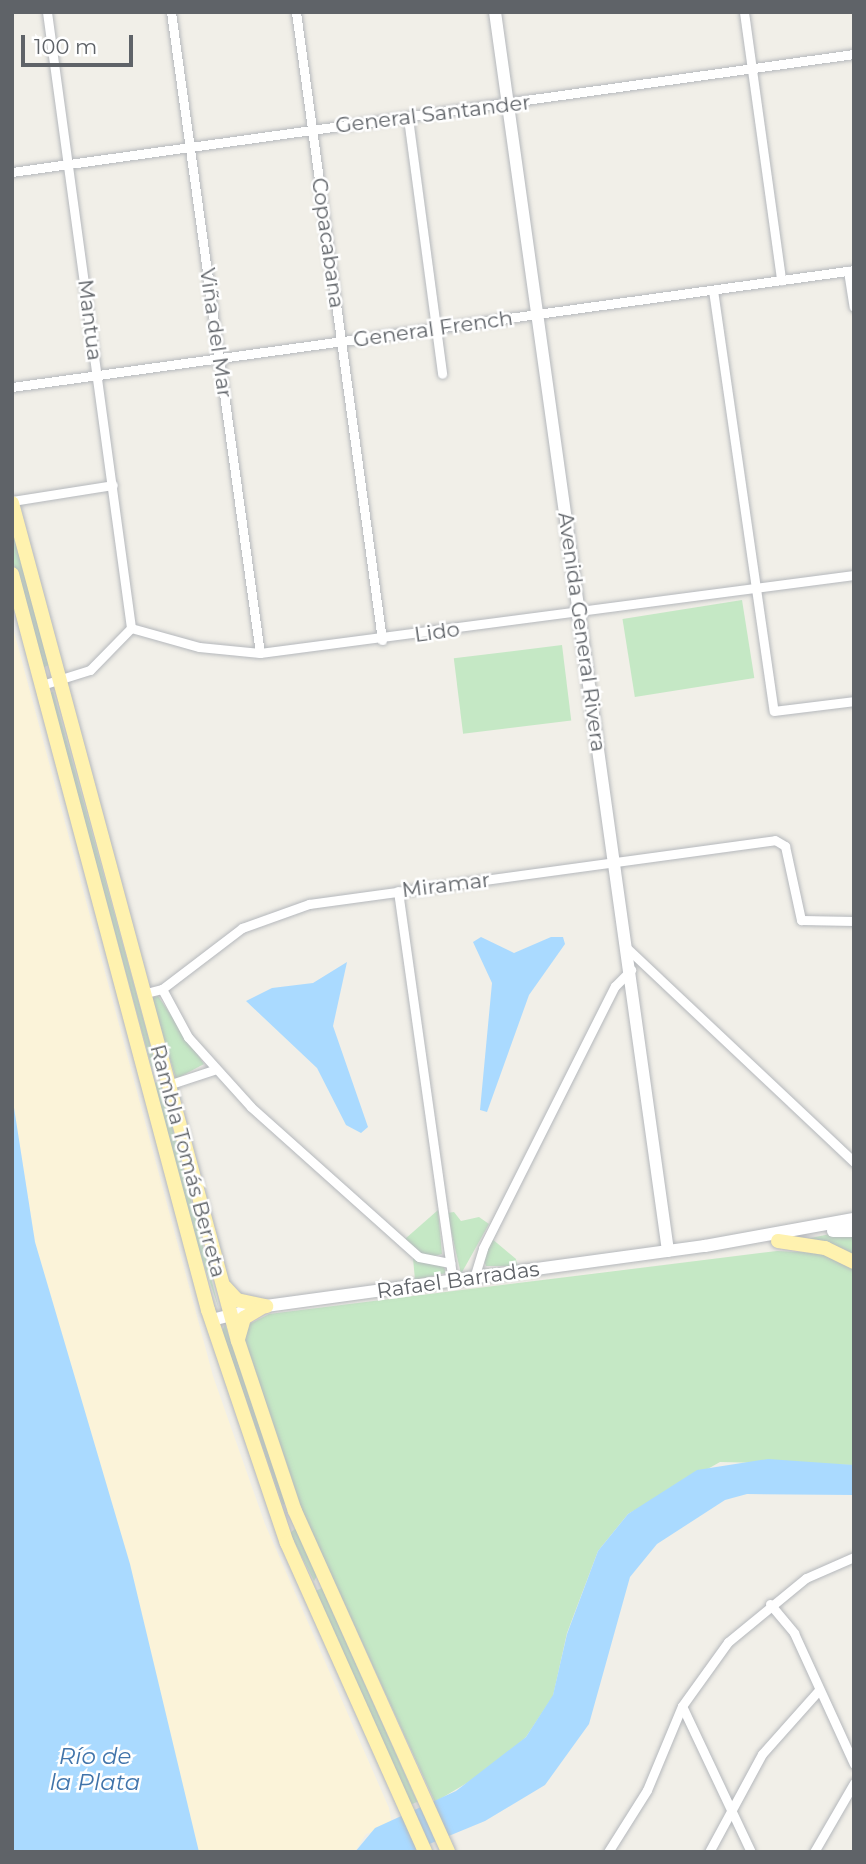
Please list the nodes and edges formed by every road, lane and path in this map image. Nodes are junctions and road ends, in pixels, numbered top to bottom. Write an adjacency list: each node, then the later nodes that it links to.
1 (47, 12): 12 (street, Mantua)
2 (172, 12): 11 (street, Viña del Mar)
3 (296, 12): 10 (street, Copacabana)
4 (495, 12): 8 (main road, Avenida General Rivera)
5 (744, 12): 7 (street)
6 (854, 54): 7 (street, General Santander)
7 (752, 68): 8 (street, General Santander); 15 (street)
8 (508, 105): 9 (street, General Santander); 18 (main road, Avenida General Rivera)
9 (408, 118): 10 (street, General Santander); 19 (street)
10 (313, 130): 11 (street, General Santander); 20 (street, Copacabana)
11 (189, 147): 12 (street, General Santander); 21 (street, Viña del Mar)
12 (68, 164): 13 (street, General Santander); 23 (street, Mantua)
13 (12, 172)
14 (851, 270): 15 (street, General French); 17 (street)
15 (781, 280): 16 (street, General French)
16 (713, 290): 18 (street, General French); 29 (street)
17 (854, 307)
18 (538, 314): 19 (street, General French); 30 (main road, Avenida General Rivera)
19 (438, 329): 20 (street, General French); 22 (street)
20 (341, 342): 21 (street, General French); 32 (street, Copacabana)
21 (220, 359): 23 (street, General French); 33 (street, Viña del Mar)
22 (442, 374)
23 (97, 375): 24 (street, General French); 25 (street, Mantua)
24 (12, 387)
25 (113, 485): 26 (street); 31 (street, Mantua)
26 (12, 502): 34 (main road, Rambla Tomás Berreta)
27 (12, 574): 35 (main road, Rambla Tomás Berreta)
28 (854, 575): 29 (street, Lido)
29 (756, 587): 30 (street, Lido); 36 (street)
30 (579, 613): 32 (street, Lido); 37 (main road, Avenida General Rivera)
31 (131, 628): 33 (street, Lido); 34 (street)
32 (382, 639): 33 (street, Lido)
33 (260, 653)
34 (60, 680): 35 (street); 43 (main road, Rambla Tomás Berreta)
35 (42, 685): 45 (main road, Rambla Tomás Berreta)
36 (854, 701)
37 (615, 863): 38 (street, Miramar); 39 (street, Miramar); 40 (main road, Avenida General Rivera)
38 (398, 891): 42 (street, Miramar); 55 (street)
39 (854, 921)
40 (628, 949): 41 (main road, Avenida General Rivera); 47 (street)
41 (631, 970): 53 (main road, Avenida General Rivera); 56 (street)
42 (162, 989): 43 (street, Miramar); 44 (street)
43 (142, 994): 46 (main road, Rambla Tomás Berreta)
44 (215, 1070): 46 (street); 55 (street)
45 (145, 1077): 46 (main road); 49 (main road, Rambla Tomás Berreta)
46 (166, 1079): 58 (main road, Rambla Tomás Berreta)
47 (854, 1162)
48 (854, 1219): 52 (main road, Rafael Barradas)
49 (186, 1228): 60 (main road); 61 (main road, Rambla Tomás Berreta)
50 (854, 1231): 51 (main road, Rafael Barradas)
51 (778, 1241): 52 (main road, Rafael Barradas); 54 (main road)
52 (705, 1246): 53 (main road, Rafael Barradas)
53 (668, 1251): 56 (main road, Rafael Barradas)
54 (854, 1262)
55 (450, 1263): 57 (street)
56 (474, 1278): 57 (main road, Rafael Barradas)
57 (453, 1281): 59 (main road, Rafael Barradas)
58 (222, 1283): 59 (main road); 60 (main road, Rambla Tomás Berreta)
59 (265, 1306): 60 (main road, Rafael Barradas); 62 (main road)
60 (230, 1313): 61 (main road, Rafael Barradas); 62 (main road, Rambla Tomás Berreta)
61 (212, 1320): 64 (main road, Rambla Tomás Berreta)
62 (238, 1340): 63 (main road, Rambla Tomás Berreta)
63 (295, 1511): 64 (main road); 66 (main road, Rambla Tomás Berreta)
64 (277, 1517): 67 (main road, Rambla Tomás Berreta)
65 (854, 1558): 68 (street)
66 (325, 1582): 67 (main road); 77 (main road, Rambla Tomás Berreta)
67 (307, 1590): 74 (main road, Rambla Tomás Berreta)
68 (770, 1604): 69 (street); 70 (street)
69 (819, 1690): 71 (street); 73 (street)
70 (682, 1706): 73 (street); 76 (street)
71 (854, 1764)
72 (854, 1783): 75 (street)
73 (732, 1809): 78 (street); 79 (street)
74 (424, 1849)
75 (819, 1849)
76 (608, 1851)
77 (448, 1852)
78 (709, 1852)
79 (751, 1852)

